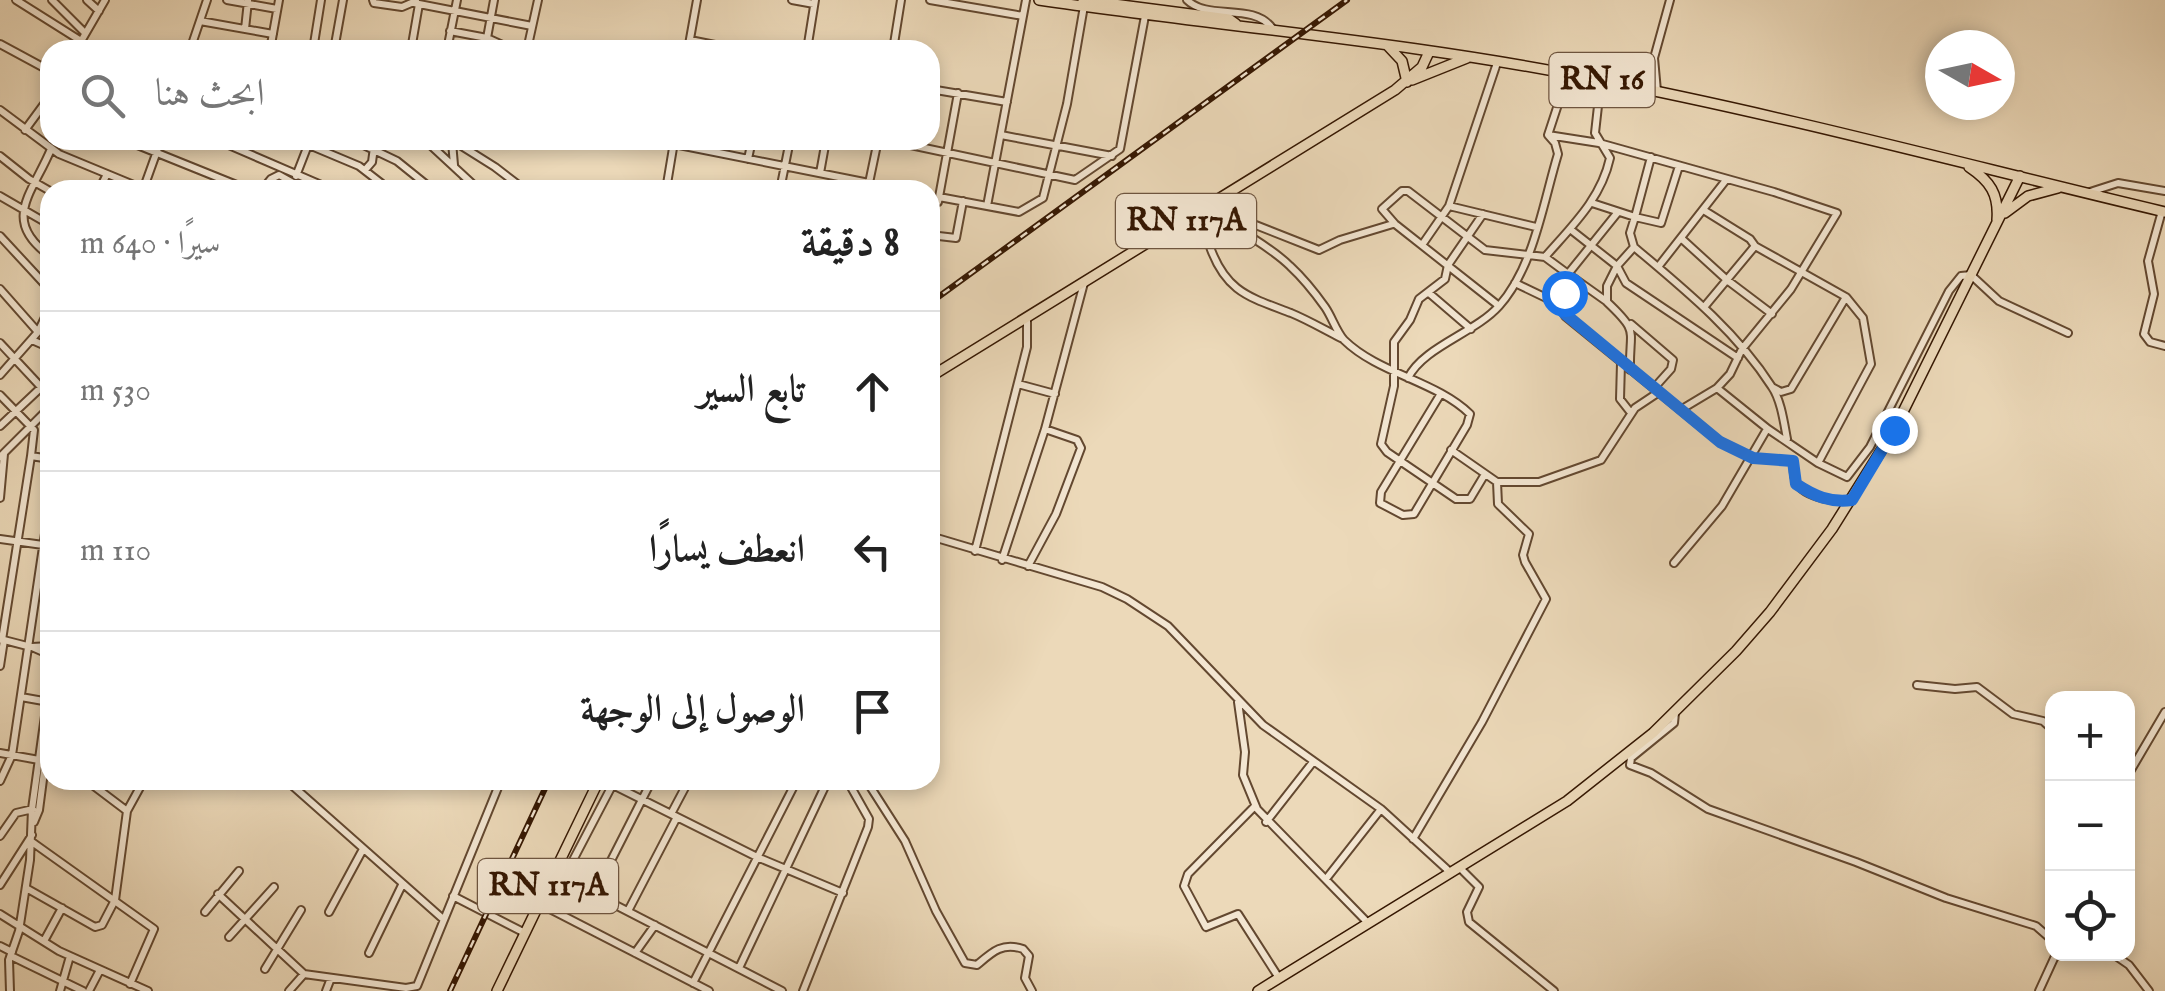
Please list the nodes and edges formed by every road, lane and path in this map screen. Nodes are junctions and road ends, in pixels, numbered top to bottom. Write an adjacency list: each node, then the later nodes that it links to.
1 (16, 0): 24 (street)
2 (52, 0): 39 (street)
3 (88, 0): 28 (street)
4 (105, 0): 28 (street)
5 (207, 0): 32 (street)
6 (227, 0): 21 (street)
7 (321, 0): 44 (street)
8 (342, 0): 45 (street)
9 (372, 0): 22 (street)
10 (456, 0): 27 (street)
11 (494, 0): 31 (street)
12 (538, 0): 34 (street)
13 (696, 0): 50 (street)
14 (792, 0): 23 (street)
15 (901, 0): 52 (street)
16 (930, 0): 29 (street)
17 (1026, 0): 29 (street)
18 (1039, 0): 25 (main road, RN 16)
19 (1186, 0): 35 (street)
20 (1670, 0): 63 (street)
21 (248, 2): 26 (street); 36 (street)
22 (417, 2): 27 (street); 46 (street)
23 (815, 2): 51 (street)
24 (30, 3): 39 (street)
25 (1083, 3): 30 (main road, RN 16); 33 (main road, RN 16); 73 (street)
26 (278, 4): 38 (street)
27 (455, 10): 31 (street); 37 (street)
28 (99, 11): 39 (street)
29 (1023, 16): 65 (street)
30 (1144, 16): 33 (main road, RN 16); 96 (street)
31 (490, 17): 34 (street); 40 (street)
32 (200, 21): 36 (street); 42 (street)
33 (1236, 24): 35 (main road, RN 16)
34 (532, 26): 49 (street)
35 (1272, 28): 53 (main road, RN 16)
36 (246, 29): 38 (street)
37 (450, 31): 40 (street); 47 (street)
38 (273, 34): 43 (street)
39 (83, 37): 41 (street)
40 (487, 38): 48 (street)
41 (81, 40)
42 (193, 40)
43 (273, 40)
44 (315, 40)
45 (336, 40)
46 (413, 40)
47 (448, 40)
48 (491, 40)
49 (529, 40)
50 (690, 40)
51 (808, 40)
52 (895, 40)
53 (1385, 43): 55 (main road, RN 16); 61 (main road)
54 (0, 44): 58 (street)
55 (1429, 52): 56 (main road, RN 16); 61 (main road, RN 117A)
56 (1467, 58): 57 (main road, RN 16); 61 (main road)
57 (1497, 63): 59 (main road, RN 16); 136 (street)
58 (40, 66)
59 (1568, 74): 60 (main road, RN 16); 70 (street)
60 (1592, 78): 63 (main road, RN 16); 72 (street)
61 (1408, 81): 137 (main road, RN 117A)
62 (940, 90): 64 (street)
63 (1657, 91): 99 (main road, RN 16)
64 (958, 93): 65 (street); 94 (street)
65 (1007, 102): 69 (street)
66 (1, 113): 68 (street)
67 (40, 116): 68 (street)
68 (26, 130): 71 (street)
69 (1001, 134): 73 (street); 100 (street)
70 (1548, 135): 72 (street); 149 (street)
71 (40, 141)
72 (1599, 143): 97 (street); 134 (street)
73 (1056, 145): 96 (street); 107 (street)
74 (50, 150): 125 (street)
75 (53, 150): 106 (street)
76 (149, 150): 93 (street)
77 (157, 150): 93 (street)
78 (243, 150): 109 (street)
79 (307, 150): 109 (street)
80 (326, 150): 104 (street)
81 (373, 150): 104 (street)
82 (382, 150): 118 (street)
83 (436, 150): 103 (street)
84 (453, 150): 103 (street)
85 (469, 150): 119 (street)
86 (673, 150): 120 (street)
87 (707, 150): 98 (street)
88 (750, 150): 98 (street)
89 (788, 150): 101 (street)
90 (824, 150): 105 (street)
91 (876, 150): 123 (street)
92 (929, 150): 94 (street)
93 (156, 153): 113 (street); 114 (street)
94 (946, 154): 100 (street); 128 (street)
95 (0, 156): 125 (street)
96 (1113, 156): 107 (street)
97 (1651, 157): 102 (street); 145 (street)
98 (748, 160): 101 (street)
99 (1962, 163): 108 (main road, RN 16); 147 (main road)
100 (996, 164): 107 (street); 135 (street)
101 (785, 166): 105 (street); 121 (street)
102 (1679, 166): 124 (street); 145 (street)
103 (455, 168): 110 (street)
104 (366, 170): 117 (street)
105 (820, 173): 122 (street)
106 (107, 174): 111 (street); 112 (street)
107 (1048, 175): 135 (street)
108 (2020, 176): 127 (main road, RN 16); 147 (main road)
109 (295, 178): 115 (street); 116 (street)
110 (467, 179)
111 (104, 180)
112 (121, 180)
113 (147, 180)
114 (224, 180)
115 (270, 180)
116 (302, 180)
117 (378, 180)
118 (421, 180)
119 (511, 180)
120 (668, 180)
121 (782, 180)
122 (843, 180)
123 (871, 180)
124 (1726, 180): 138 (street); 168 (street)
125 (34, 182): 126 (street); 140 (street)
126 (40, 185)
127 (2064, 187): 130 (main road, RN 16); 147 (main road)
128 (940, 190)
129 (2165, 191): 130 (street)
130 (2088, 193): 139 (main road, RN 16)
131 (0, 196): 140 (street)
132 (940, 196): 133 (street)
133 (964, 202): 135 (street); 152 (street)
134 (1592, 203): 141 (street); 150 (street)
135 (987, 206)
136 (1450, 206): 142 (street); 144 (street)
137 (1214, 207): 143 (street); 148 (street); 173 (main road, RN 117A)
138 (1705, 210): 154 (street); 159 (street)
139 (2164, 211): 191 (street)
140 (24, 212): 146 (street); 158 (street)
141 (1618, 212): 145 (street); 156 (street)
142 (1483, 214): 149 (street); 153 (street)
143 (1222, 217): 187 (street); 187 (street)
144 (1441, 218): 148 (street); 153 (street); 157 (street)
145 (1636, 218): 160 (street)
146 (40, 219)
147 (1997, 223): 169 (main road)
148 (1394, 224): 157 (street)
149 (1536, 227): 162 (street)
150 (1570, 229): 156 (street); 163 (street)
151 (0, 236): 155 (street)
152 (940, 236)
153 (1466, 238): 162 (street); 164 (street)
154 (1682, 239): 166 (street); 171 (street)
155 (7, 244): 161 (street); 170 (street)
156 (1590, 244): 165 (street); 167 (street)
157 (1422, 245): 164 (street)
158 (40, 246)
159 (1755, 246): 168 (street); 171 (street)
160 (1634, 247): 165 (street); 166 (street)
161 (0, 251)
162 (1528, 252): 163 (street); 172 (street)
163 (1545, 256): 167 (street)
164 (1448, 265): 175 (street); 178 (street)
165 (1617, 266): 177 (street); 193 (street)
166 (1658, 267): 180 (street)
167 (1568, 274): 177 (street); 179 (street)
168 (1800, 274): 176 (street); 181 (street)
169 (1972, 275): 186 (street); 225 (street); 230 (main road)
170 (40, 279)
171 (1727, 280): 180 (street); 181 (street)
172 (1514, 282): 178 (street); 179 (street)
173 (1084, 283): 182 (main road, RN 117A); 207 (street)
174 (0, 290): 185 (street)
175 (1428, 293): 184 (street); 197 (street)
176 (1846, 297): 203 (street); 225 (street)
177 (1607, 302): 183 (street)
178 (1500, 306): 184 (street)
179 (1563, 306): 195 (street)
180 (1705, 306): 192 (street)
181 (1772, 314): 192 (street)
182 (1028, 318): 198 (main road, RN 117A); 201 (street)
183 (1630, 323): 196 (street); 206 (street)
184 (1471, 329): 200 (street)
185 (38, 332): 188 (street)
186 (2068, 333)
187 (1342, 338): 197 (street)
188 (32, 340): 190 (street); 194 (street)
189 (0, 343): 194 (street)
190 (40, 344)
191 (2165, 346)
192 (1742, 349): 193 (street); 203 (street)
193 (1738, 358): 205 (street)
194 (15, 359): 199 (street); 202 (street)
195 (1621, 362): 196 (street); 212 (street)
196 (1630, 370): 206 (street)
197 (1393, 371): 200 (street); 224 (street)
198 (940, 372)
199 (0, 374)
200 (1408, 378): 208 (street)
201 (1018, 384): 207 (street); 235 (street)
202 (40, 386)
203 (1772, 386): 218 (street)
204 (40, 388): 211 (street)
205 (1717, 388): 210 (street); 217 (street)
206 (1656, 390): 210 (street); 212 (street)
207 (1055, 394): 216 (street)
208 (1440, 395): 219 (street); 224 (street)
209 (0, 396): 211 (street)
210 (1682, 409): 223 (street)
211 (16, 410): 214 (street); 215 (street)
212 (1631, 413): 227 (street)
213 (40, 417): 215 (street)
214 (0, 426)
215 (31, 426): 220 (street); 221 (street)
216 (1046, 428): 236 (street); 238 (street)
217 (1768, 429): 218 (street); 223 (street)
218 (1787, 439): 225 (street)
219 (1451, 450): 226 (street); 228 (street)
220 (2, 455): 229 (street)
221 (31, 456): 222 (street); 233 (street)
222 (40, 457)
223 (1753, 458): 230 (street); 237 (street)
224 (1400, 461): 228 (street); 228 (street)
225 (1818, 463)
226 (1486, 474): 227 (street); 228 (street)
227 (1498, 482): 281 (street)
228 (1430, 484)
229 (0, 497)
230 (1852, 500): 250 (main road)
231 (0, 538): 233 (street)
232 (940, 539): 235 (street)
233 (18, 542): 234 (street); 240 (street)
234 (40, 545)
235 (975, 551): 236 (street)
236 (1002, 560): 238 (street)
237 (1674, 563)
238 (1028, 566): 248 (street)
239 (40, 588): 242 (street)
240 (2, 640): 242 (street); 244 (street)
241 (40, 646): 242 (street)
242 (30, 647): 243 (street); 246 (street)
243 (40, 652)
244 (0, 666)
245 (1917, 685): 251 (street)
246 (21, 697): 247 (street); 253 (street)
247 (40, 701)
248 (1238, 701): 255 (street); 273 (street)
249 (2165, 712): 256 (street)
250 (1675, 713): 286 (main road); 311 (street)
251 (2045, 723)
252 (0, 753): 253 (street)
253 (12, 755): 254 (street); 257 (street)
254 (39, 760): 274 (street)
255 (1313, 762): 275 (street); 278 (street)
256 (2135, 763)
257 (0, 781)
258 (42, 790): 274 (street)
259 (99, 790): 276 (street)
260 (139, 790): 276 (street)
261 (297, 790): 282 (street)
262 (497, 790): 296 (street)
263 (596, 790): 298 (main road, RN 117A)
264 (610, 790): 287 (street)
265 (626, 790): 272 (street)
266 (647, 790): 272 (street)
267 (685, 790): 277 (street)
268 (792, 790): 283 (street)
269 (823, 790): 284 (street)
270 (853, 790): 293 (street)
271 (872, 790): 342 (street)
272 (642, 800): 277 (street); 295 (street)
273 (1255, 806): 278 (street); 328 (street)
274 (36, 810): 279 (street); 280 (street)
275 (1380, 810): 281 (street); 288 (street)
276 (127, 811): 297 (street)
277 (674, 815): 283 (street); 301 (street)
278 (1266, 822): 288 (street)
279 (0, 836)
280 (32, 838): 289 (street); 291 (street); 297 (street)
281 (1414, 838): 286 (street)
282 (362, 851): 290 (street); 303 (street)
283 (758, 857): 284 (street); 316 (street)
284 (786, 869): 293 (street); 323 (street)
285 (239, 870): 294 (street)
286 (1457, 871): 308 (main road); 344 (street)
287 (565, 879): 295 (street); 298 (street)
288 (1326, 880): 308 (street)
289 (0, 885)
290 (402, 885): 306 (street); 317 (street)
291 (26, 888): 299 (street); 309 (street)
292 (274, 888): 305 (street)
293 (842, 893): 341 (street)
294 (218, 894): 302 (street); 305 (street)
295 (594, 894): 301 (street)
296 (453, 896): 306 (street); 310 (street)
297 (115, 900): 299 (street); 331 (street)
298 (544, 906): 310 (main road, RN 117A); 319 (street)
299 (62, 908): 313 (street)
300 (301, 910): 315 (street)
301 (628, 911): 307 (street)
302 (205, 912)
303 (329, 912)
304 (0, 914): 309 (street)
305 (245, 920): 312 (street); 315 (street)
306 (443, 920): 327 (street)
307 (655, 924): 316 (street); 319 (street)
308 (1368, 924): 328 (main road)
309 (20, 925): 313 (street); 318 (street)
310 (525, 933): 338 (main road, RN 117A)
311 (2045, 934)
312 (230, 937)
313 (44, 941): 320 (street)
314 (0, 946): 318 (street)
315 (276, 948): 324 (street); 326 (street)
316 (710, 952): 323 (street); 330 (street)
317 (369, 953)
318 (12, 954): 329 (street); 332 (street)
319 (635, 954): 330 (street)
320 (70, 956): 325 (street); 329 (street)
321 (2053, 961): 345 (street)
322 (2123, 961): 346 (street)
323 (739, 968): 340 (street)
324 (265, 969)
325 (100, 970): 331 (street); 334 (street)
326 (304, 974): 327 (street); 336 (street)
327 (331, 978): 337 (street)
328 (1278, 978): 343 (main road)
329 (64, 980): 333 (street); 334 (street)
330 (693, 983): 339 (street)
331 (133, 987): 335 (street)
332 (10, 991)
333 (60, 991)
334 (86, 991)
335 (148, 991)
336 (289, 991)
337 (326, 991)
338 (497, 991)
339 (709, 991)
340 (782, 991)
341 (803, 991)
342 (1032, 991)
343 (1258, 991)
344 (1554, 991)
345 (2039, 991)
346 (2149, 991)

